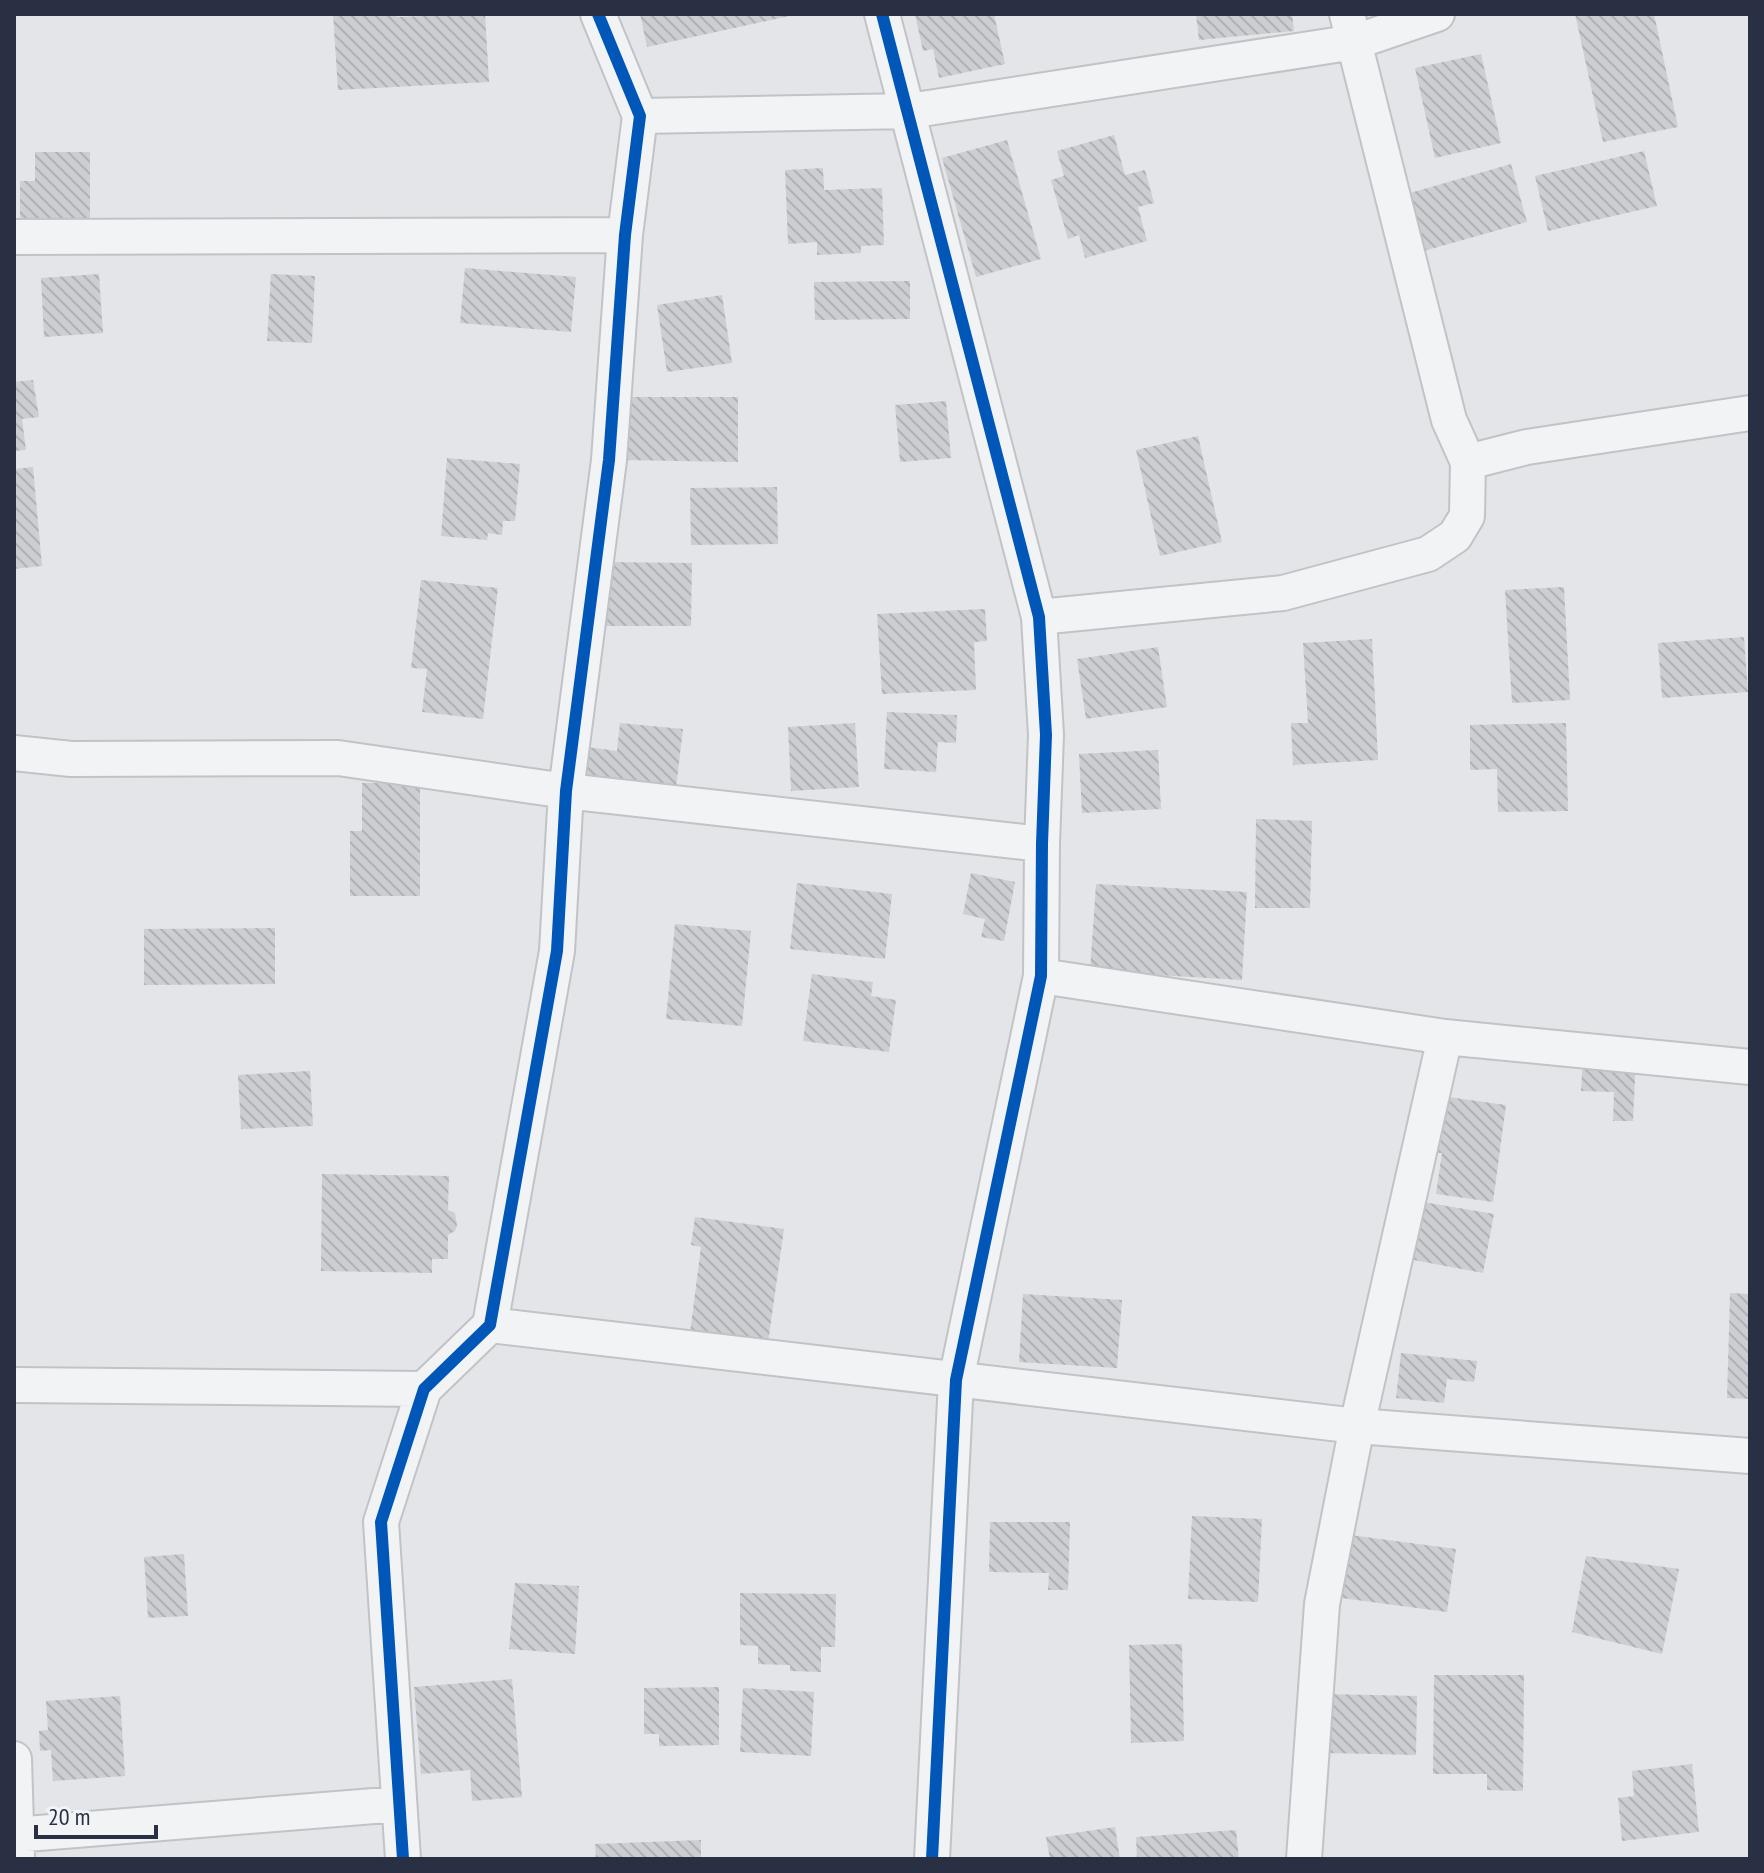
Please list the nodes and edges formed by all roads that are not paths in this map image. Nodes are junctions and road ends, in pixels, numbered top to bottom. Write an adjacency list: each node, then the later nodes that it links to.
1 (598, 14): 6 (street)
2 (882, 14): 5 (street)
3 (1437, 14): 4 (street)
4 (1351, 28): 5 (street); 10 (street)
5 (909, 111): 6 (street); 11 (street)
6 (640, 116): 7 (street)
7 (625, 235): 8 (street); 13 (street)
8 (14, 237)
9 (1750, 413): 10 (street)
10 (1468, 462): 11 (street)
11 (1039, 617): 14 (street)
12 (14, 753): 13 (street)
13 (566, 791): 14 (street); 18 (street)
14 (1042, 844): 15 (street)
15 (1041, 976): 16 (street); 19 (street)
16 (1445, 1037): 17 (street); 22 (street)
17 (1750, 1067)
18 (490, 1325): 19 (street); 21 (street)
19 (956, 1380): 22 (street); 28 (street)
20 (14, 1385): 21 (street)
21 (424, 1389): 25 (street)
22 (1357, 1426): 23 (street); 29 (street)
23 (1750, 1456)
24 (14, 1759): 26 (street)
25 (399, 1804): 26 (street); 27 (street)
26 (16, 1843)
27 (403, 1859)
28 (932, 1859)
29 (1304, 1859)

